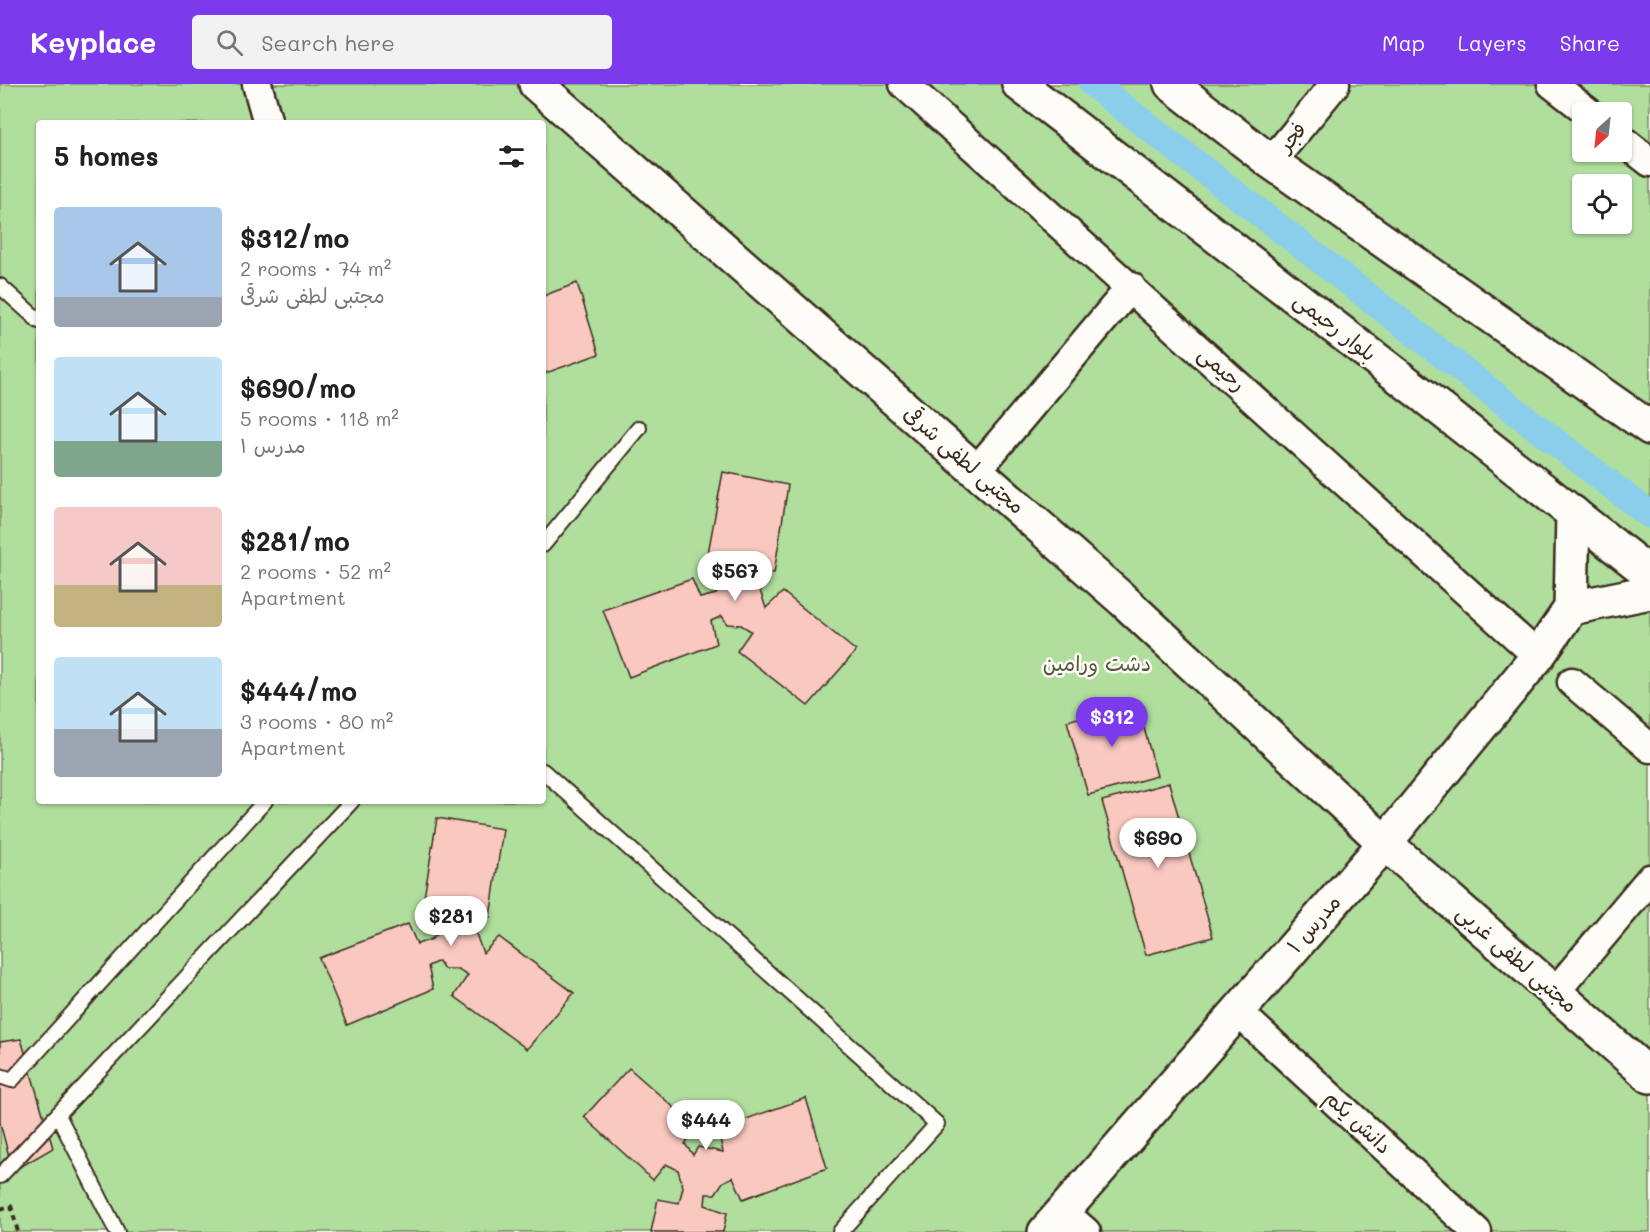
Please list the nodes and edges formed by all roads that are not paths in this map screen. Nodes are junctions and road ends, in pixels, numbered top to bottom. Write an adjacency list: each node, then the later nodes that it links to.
1 (257, 84): 9 (street)
2 (537, 84): 18 (street, مجتبی لطفی شرقی)
3 (904, 84): 14 (street, رحیمی)
4 (1019, 84): 19 (street, بلوار رحیمی)
5 (1171, 84): 11 (street)
6 (1335, 84): 11 (street, فجر)
7 (1552, 84): 8 (street)
8 (1575, 102)
9 (267, 120)
10 (1632, 148): 12 (street)
11 (1271, 162): 17 (street)
12 (1650, 162)
13 (0, 286): 15 (lane)
14 (1131, 287): 18 (street); 24 (street, رحیمی)
15 (36, 318)
16 (639, 428): 20 (lane)
17 (1650, 428)
18 (976, 471): 30 (street, مجتبی لطفی شرقی)
19 (1573, 513): 21 (street, بلوار رحیمی); 23 (street)
20 (546, 541)
21 (1650, 574)
22 (1650, 592): 23 (street)
23 (1571, 608): 24 (street, مدرس ۱)
24 (1538, 656): 30 (street, مدرس ۱)
25 (1572, 682): 26 (street)
26 (1650, 748)
27 (546, 774): 40 (lane)
28 (262, 804): 34 (lane)
29 (349, 804): 36 (lane)
30 (1385, 843): 32 (street, مجتبی لطفی غربی); 33 (street, مدرس ۱)
31 (1650, 879): 32 (street)
32 (1555, 992): 35 (street, مجتبی لطفی غربی)
33 (1238, 1012): 38 (street, مدرس ۱); 41 (street, دانش یکم)
34 (0, 1076)
35 (1650, 1076)
36 (58, 1114): 37 (lane); 39 (lane)
37 (0, 1176)
38 (1065, 1225)
39 (117, 1232)
40 (840, 1232)
41 (1477, 1232)

